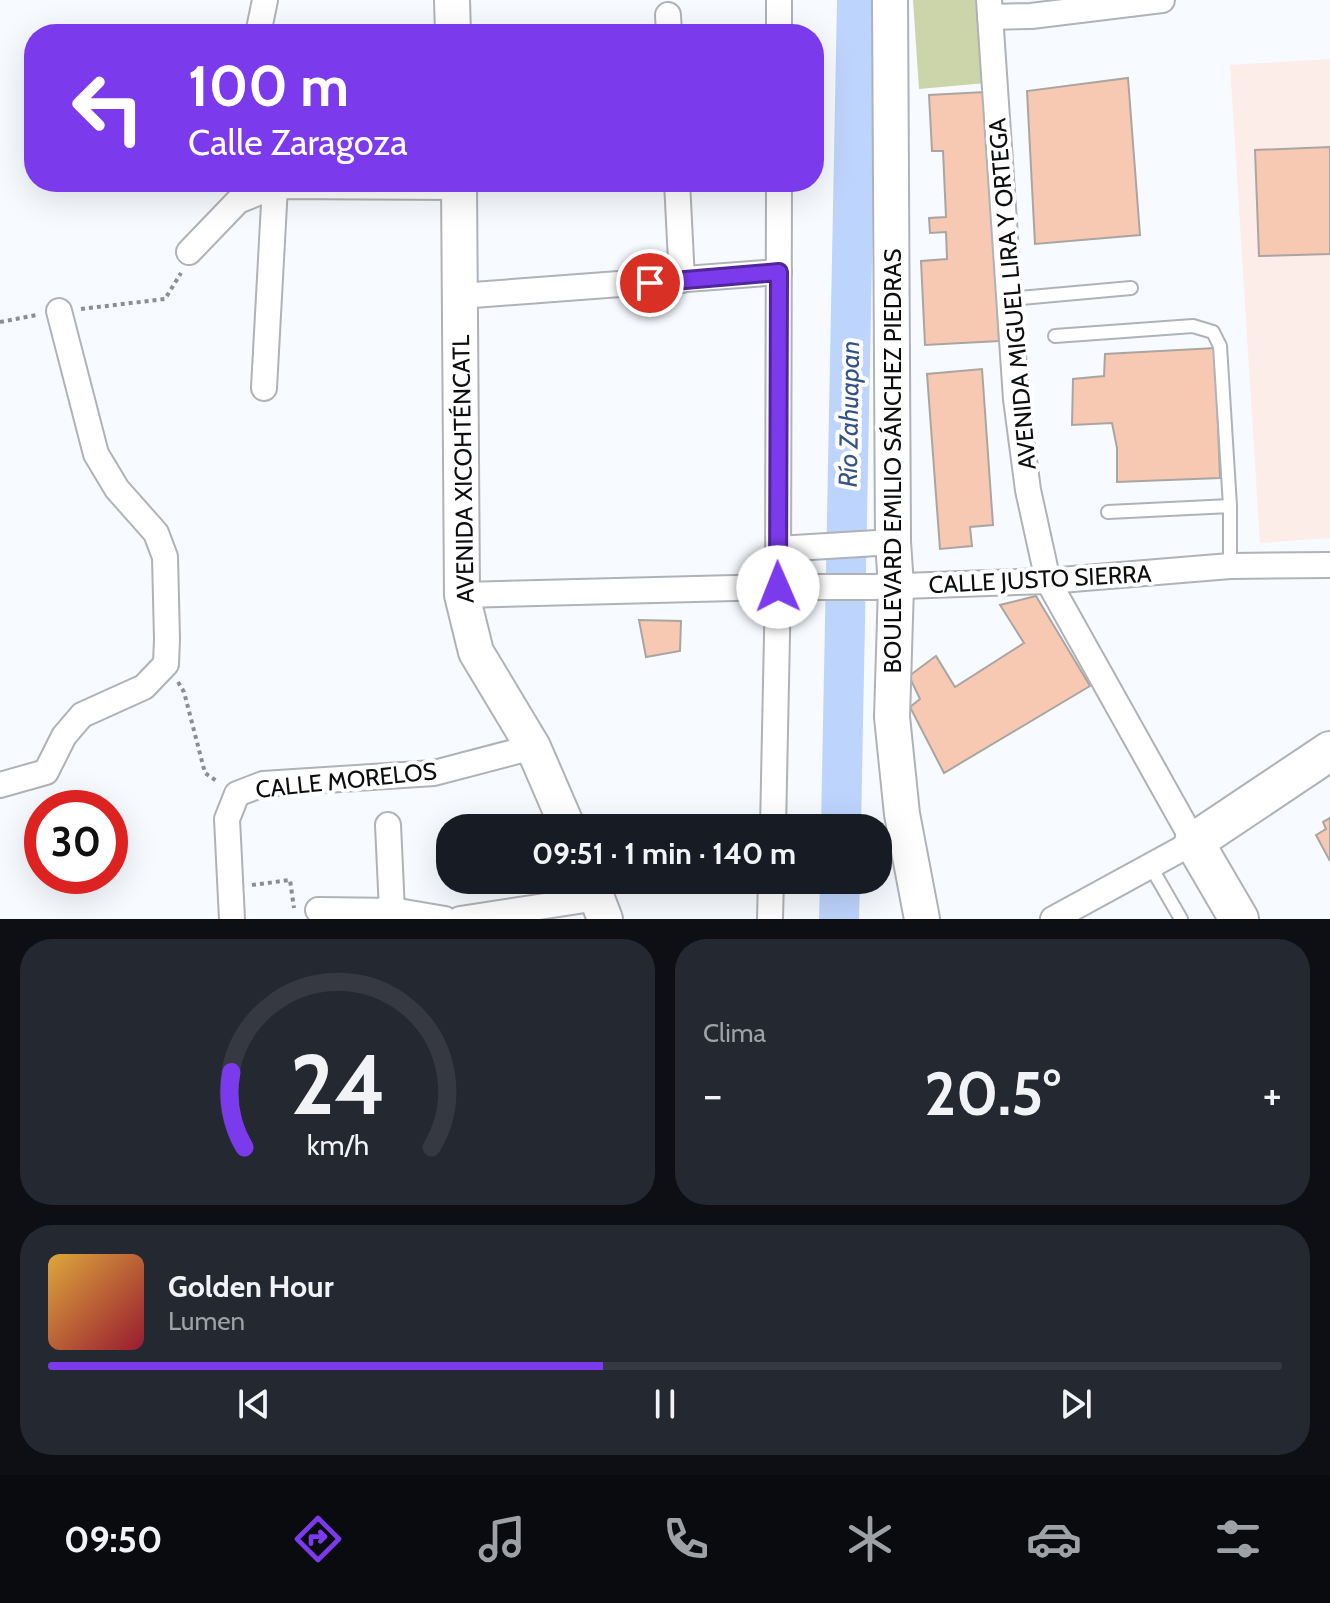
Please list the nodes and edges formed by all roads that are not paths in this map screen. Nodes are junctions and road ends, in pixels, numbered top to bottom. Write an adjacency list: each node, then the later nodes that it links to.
1 (265, 0): 8 (street)
2 (452, 0): 9 (street)
3 (779, 0): 10 (street)
4 (890, 0): 27 (street, BOULEVARD EMILIO SÁNCHEZ PIEDRAS)
5 (1142, 0): 6 (street); 7 (street)
6 (1162, 0)
7 (990, 9): 21 (street, AVENIDA MIGUEL LIRA Y ORTEGA)
8 (260, 24)
9 (453, 24)
10 (779, 24)
11 (239, 192): 16 (street)
12 (275, 192): 24 (street)
13 (459, 192): 20 (street, AVENIDA XICOHTÉNCATL)
14 (678, 192): 18 (street)
15 (779, 192): 17 (street)
16 (189, 252)
17 (779, 272): 18 (street); 28 (street)
18 (682, 280): 20 (street)
19 (1131, 288): 21 (lane)
20 (460, 296): 34 (street, AVENIDA XICOHTÉNCATL)
21 (1009, 299): 31 (street, AVENIDA MIGUEL LIRA Y ORTEGA)
22 (59, 311): 37 (street)
23 (1055, 336): 25 (lane)
24 (264, 388)
25 (1230, 506): 26 (lane); 30 (lane)
26 (1108, 512)
27 (880, 543): 28 (street); 33 (street, BOULEVARD EMILIO SÁNCHEZ PIEDRAS)
28 (790, 548): 32 (street)
29 (1330, 565): 30 (street, CALLE JUSTO SIERRA)
30 (1230, 566): 31 (street, CALLE JUSTO SIERRA)
31 (1048, 581): 33 (street, CALLE JUSTO SIERRA); 41 (street, AVENIDA MIGUEL LIRA Y ORTEGA)
32 (789, 587): 33 (street, CALLE JUSTO SIERRA); 34 (street, CALLE JUSTO SIERRA); 39 (street)
33 (885, 587): 51 (street, BOULEVARD EMILIO SÁNCHEZ PIEDRAS)
34 (462, 595): 35 (street, AVENIDA XICOHTÉNCATL)
35 (533, 747): 38 (street, AVENIDA XICOHTÉNCATL); 47 (street, CALLE MORELOS)
36 (1330, 751): 41 (main road)
37 (0, 785)
38 (562, 814)
39 (774, 814)
40 (388, 825): 46 (street)
41 (1194, 842): 42 (street); 54 (main road, AVENIDA MIGUEL LIRA Y ORTEGA)
42 (1151, 867): 52 (street); 53 (lane)
43 (771, 894): 50 (street)
44 (598, 899): 49 (street)
45 (318, 910): 46 (street)
46 (392, 911): 48 (street)
47 (232, 919)
48 (445, 919)
49 (460, 919)
50 (770, 919)
51 (922, 919)
52 (1053, 919)
53 (1181, 919)
54 (1239, 919)

